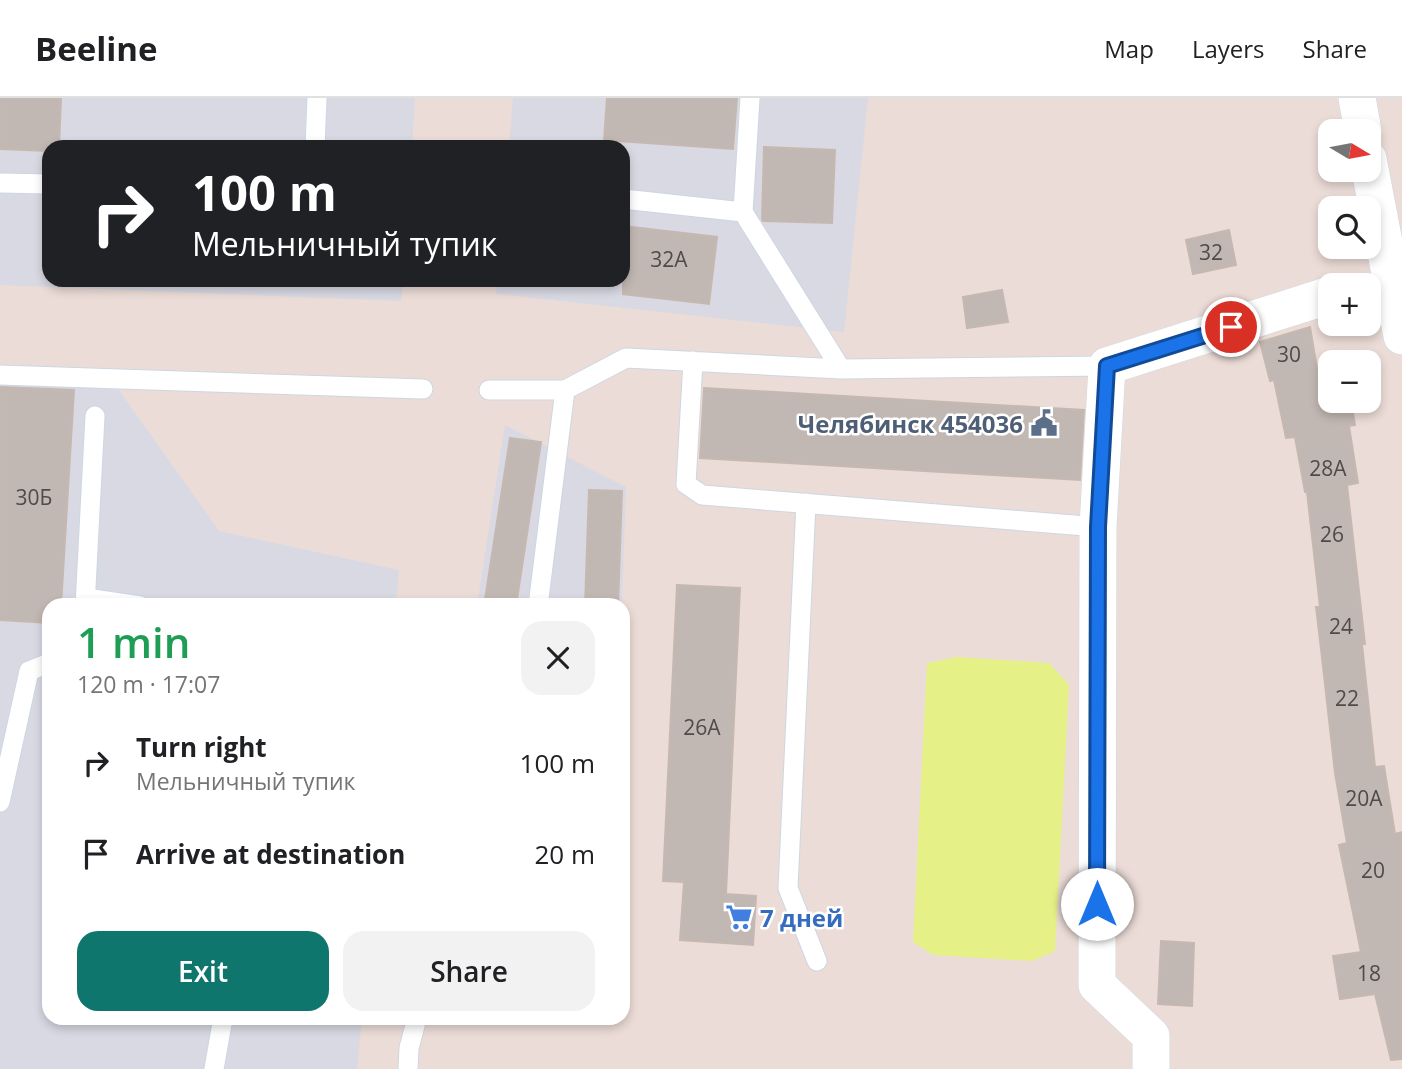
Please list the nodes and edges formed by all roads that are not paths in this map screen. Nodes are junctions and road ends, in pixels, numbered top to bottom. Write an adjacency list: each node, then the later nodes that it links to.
1 (317, 98): 5 (lane)
2 (750, 98): 10 (lane)
3 (1357, 98): 4 (street)
4 (1361, 119)
5 (315, 140)
6 (1370, 182): 11 (street)
7 (0, 183): 8 (lane)
8 (42, 184)
9 (630, 200): 10 (lane)
10 (743, 212): 17 (lane)
11 (1375, 273)
12 (1381, 292): 14 (street)
13 (1318, 299): 16 (street)
14 (1402, 336)
15 (693, 361): 17 (lane); 21 (lane); 23 (lane)
16 (1107, 366): 17 (lane); 24 (street)
17 (841, 369)
18 (0, 375): 19 (lane)
19 (423, 389)
20 (489, 390): 21 (lane)
21 (565, 390): 26 (lane)
22 (95, 416): 25 (lane)
23 (806, 503): 24 (lane); 29 (lane)
24 (1098, 527): 34 (street)
25 (85, 598)
26 (539, 598)
27 (42, 666): 28 (lane)
28 (0, 802)
29 (817, 961)
30 (222, 1025): 32 (lane)
31 (414, 1025): 33 (lane)
32 (214, 1069)
33 (408, 1069)
34 (1151, 1069)

